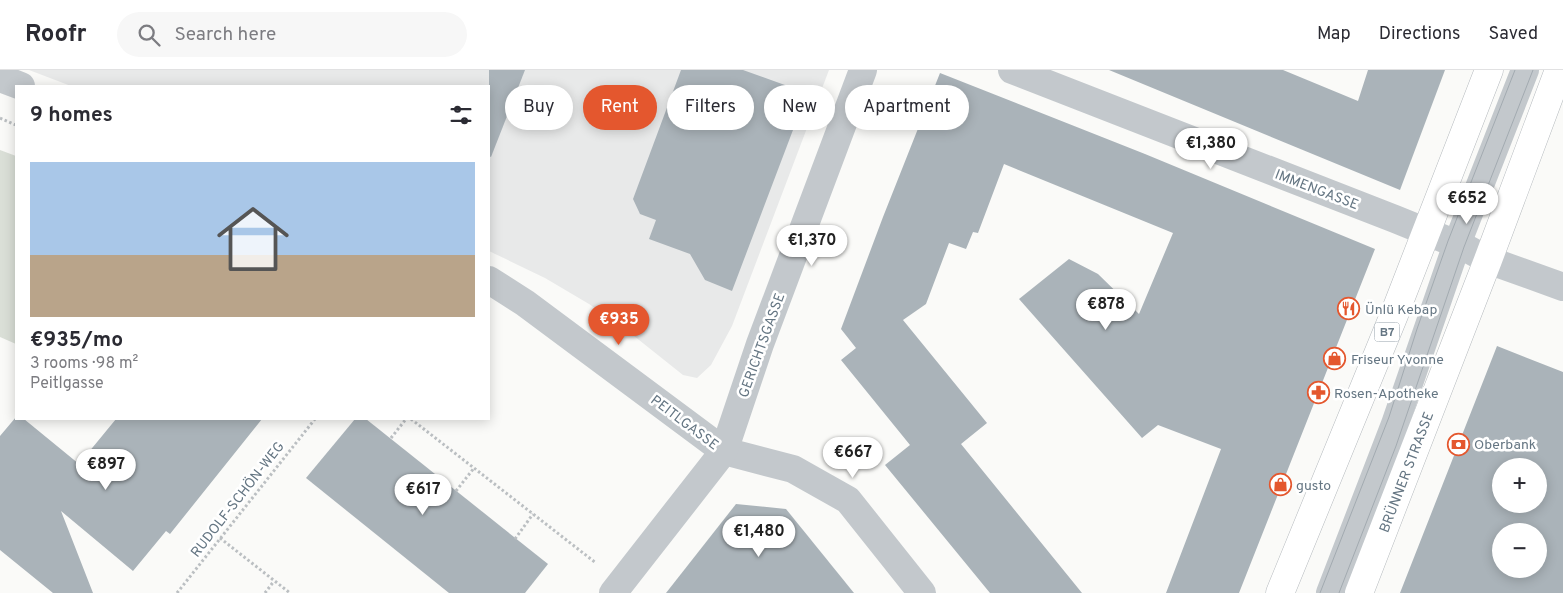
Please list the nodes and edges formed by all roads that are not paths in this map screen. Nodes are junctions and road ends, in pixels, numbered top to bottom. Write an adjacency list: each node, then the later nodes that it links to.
1 (862, 70): 13 (street, GERICHTSGASSE)
2 (1012, 70): 8 (street, IMMENGASSE)
3 (1490, 70): 8 (main road, B7)
4 (1525, 70): 9 (street)
5 (1559, 70): 10 (main road, BRÜNNER STRASSE)
6 (0, 78): 7 (street)
7 (18, 85)
8 (1426, 232): 9 (street, IMMENGASSE); 16 (main road, B7)
9 (1457, 244): 10 (street, IMMENGASSE); 17 (street)
10 (1488, 260): 12 (street, IMMENGASSE); 18 (main road, BRÜNNER STRASSE)
11 (490, 281): 13 (street, PEITLGASSE)
12 (1563, 287)
13 (724, 451): 14 (street, GERICHTSGASSE); 15 (street, PEITLGASSE)
14 (617, 588)
15 (922, 593)
16 (1280, 593)
17 (1330, 593)
18 (1358, 593)

